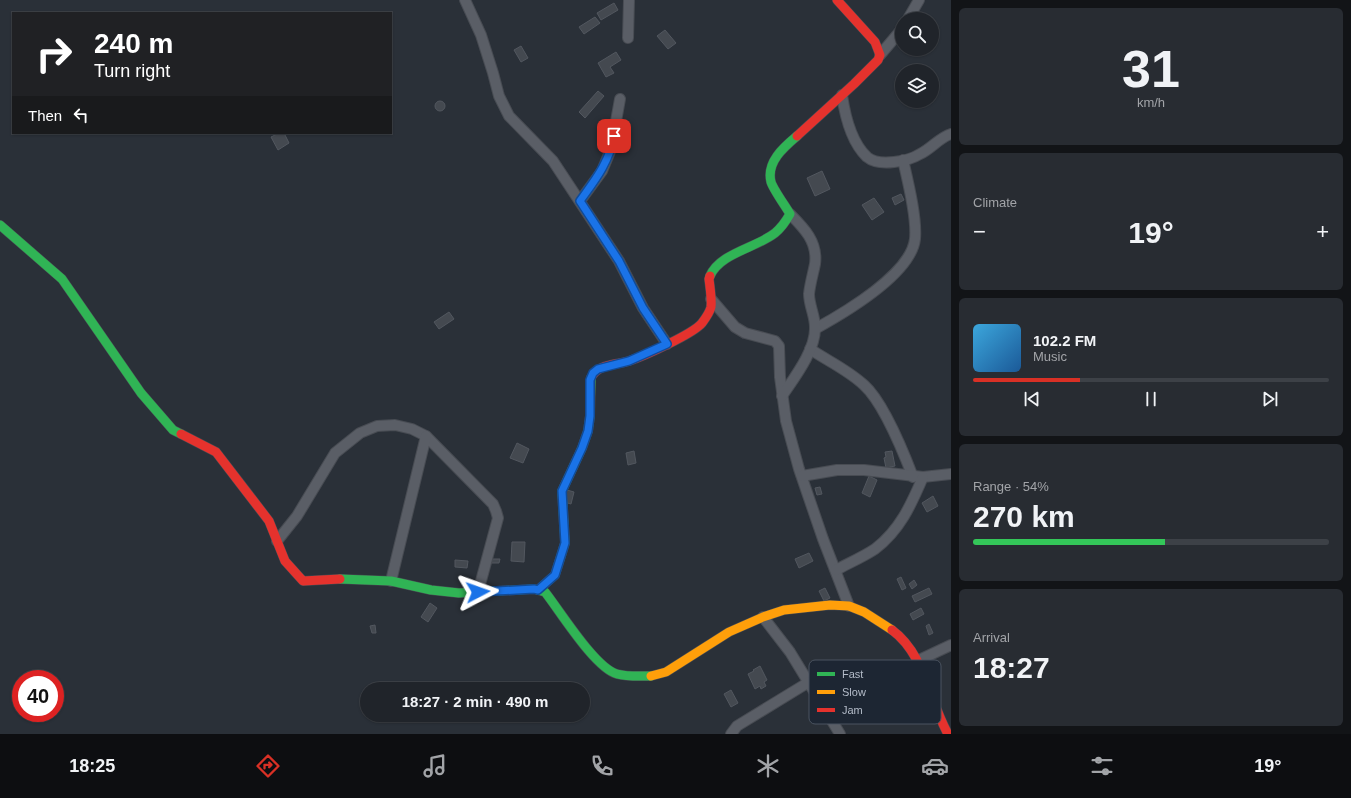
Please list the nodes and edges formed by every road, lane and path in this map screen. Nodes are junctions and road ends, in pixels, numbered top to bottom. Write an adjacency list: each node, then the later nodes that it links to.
1 (465, 0): 13 (street)
2 (629, 0): 7 (street)
3 (837, 0): 8 (street)
4 (919, 0): 5 (street)
5 (912, 12)
6 (895, 37): 8 (street)
7 (628, 38)
8 (880, 55): 9 (street)
9 (842, 95): 12 (street); 14 (street)
10 (620, 100): 13 (street)
11 (951, 134): 12 (street)
12 (904, 160): 17 (street)
13 (580, 201): 18 (street)
14 (790, 214): 16 (street); 17 (street)
15 (0, 226): 25 (street)
16 (711, 299): 18 (street); 20 (street)
17 (815, 329): 19 (street)
18 (667, 344): 28 (street)
19 (810, 349): 20 (street); 24 (street)
20 (782, 396): 23 (street)
21 (426, 436): 25 (street); 27 (street); 29 (street)
22 (951, 474): 24 (street)
23 (802, 476): 24 (street); 26 (street)
24 (918, 477): 26 (street)
25 (277, 541): 27 (street)
26 (836, 570): 30 (street)
27 (391, 581): 29 (street)
28 (538, 590): 29 (street); 31 (street)
29 (478, 592)
30 (849, 606): 31 (street); 33 (street)
31 (763, 617): 35 (street)
32 (951, 645): 34 (street)
33 (916, 660)
34 (919, 660)
35 (809, 682): 38 (street)
36 (941, 720): 40 (street)
37 (834, 724): 39 (street)
38 (731, 734)
39 (840, 734)
40 (948, 734)

